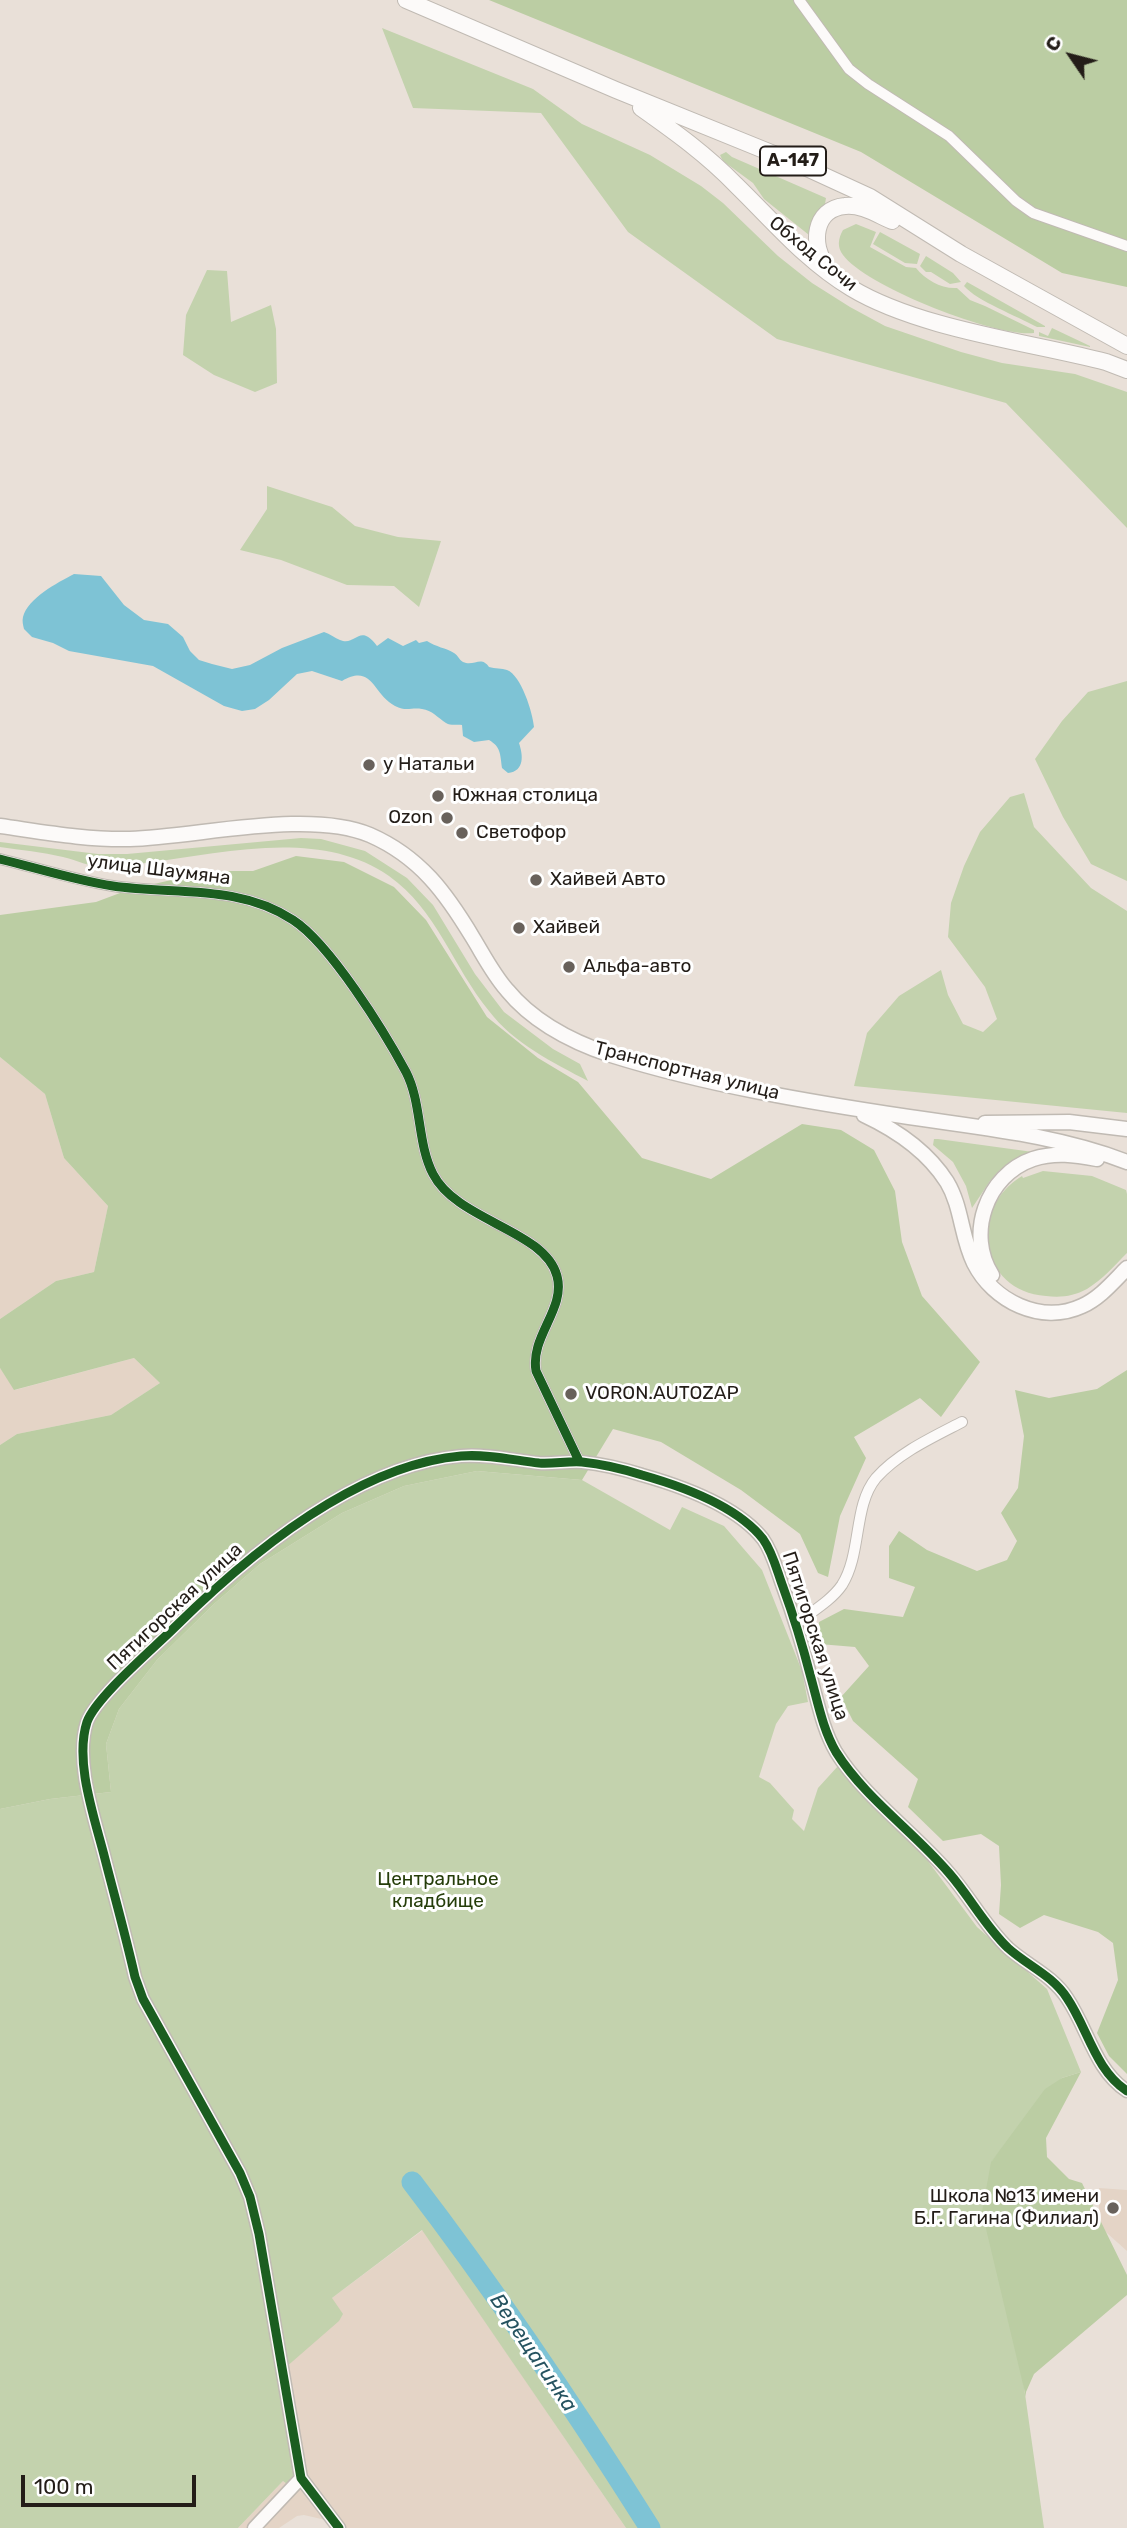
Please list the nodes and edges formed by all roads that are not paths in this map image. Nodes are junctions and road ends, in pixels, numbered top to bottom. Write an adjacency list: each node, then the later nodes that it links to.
1 (406, 0): 3 (highway, Обход Сочи / А-147)
2 (799, 0): 4 (street)
3 (616, 90): 5 (highway, Обход Сочи / А-147); 6 (highway, Обход Сочи / А-147)
4 (1127, 246)
5 (961, 254): 6 (highway, А-147); 7 (highway, Обход Сочи / А-147)
6 (832, 275): 8 (highway, Обход Сочи / А-147)
7 (1127, 346)
8 (1127, 370)
9 (0, 826): 11 (main road, Транспортная улица)
10 (0, 859): 18 (street, улица Шаумяна)
11 (850, 1109): 12 (main road, Транспортная улица); 16 (main road)
12 (947, 1123): 13 (main road); 14 (main road, Транспортная улица)
13 (1127, 1129)
14 (1127, 1163): 16 (main road)
15 (1127, 1268): 16 (main road)
16 (1036, 1311)
17 (962, 1422): 19 (street)
18 (579, 1461): 19 (street, Пятигорская улица); 21 (street, Пятигорская улица)
19 (796, 1624): 20 (street, Пятигорская улица)
20 (1127, 2091)
21 (301, 2478): 22 (street); 23 (street)
22 (254, 2528)
23 (340, 2528)

